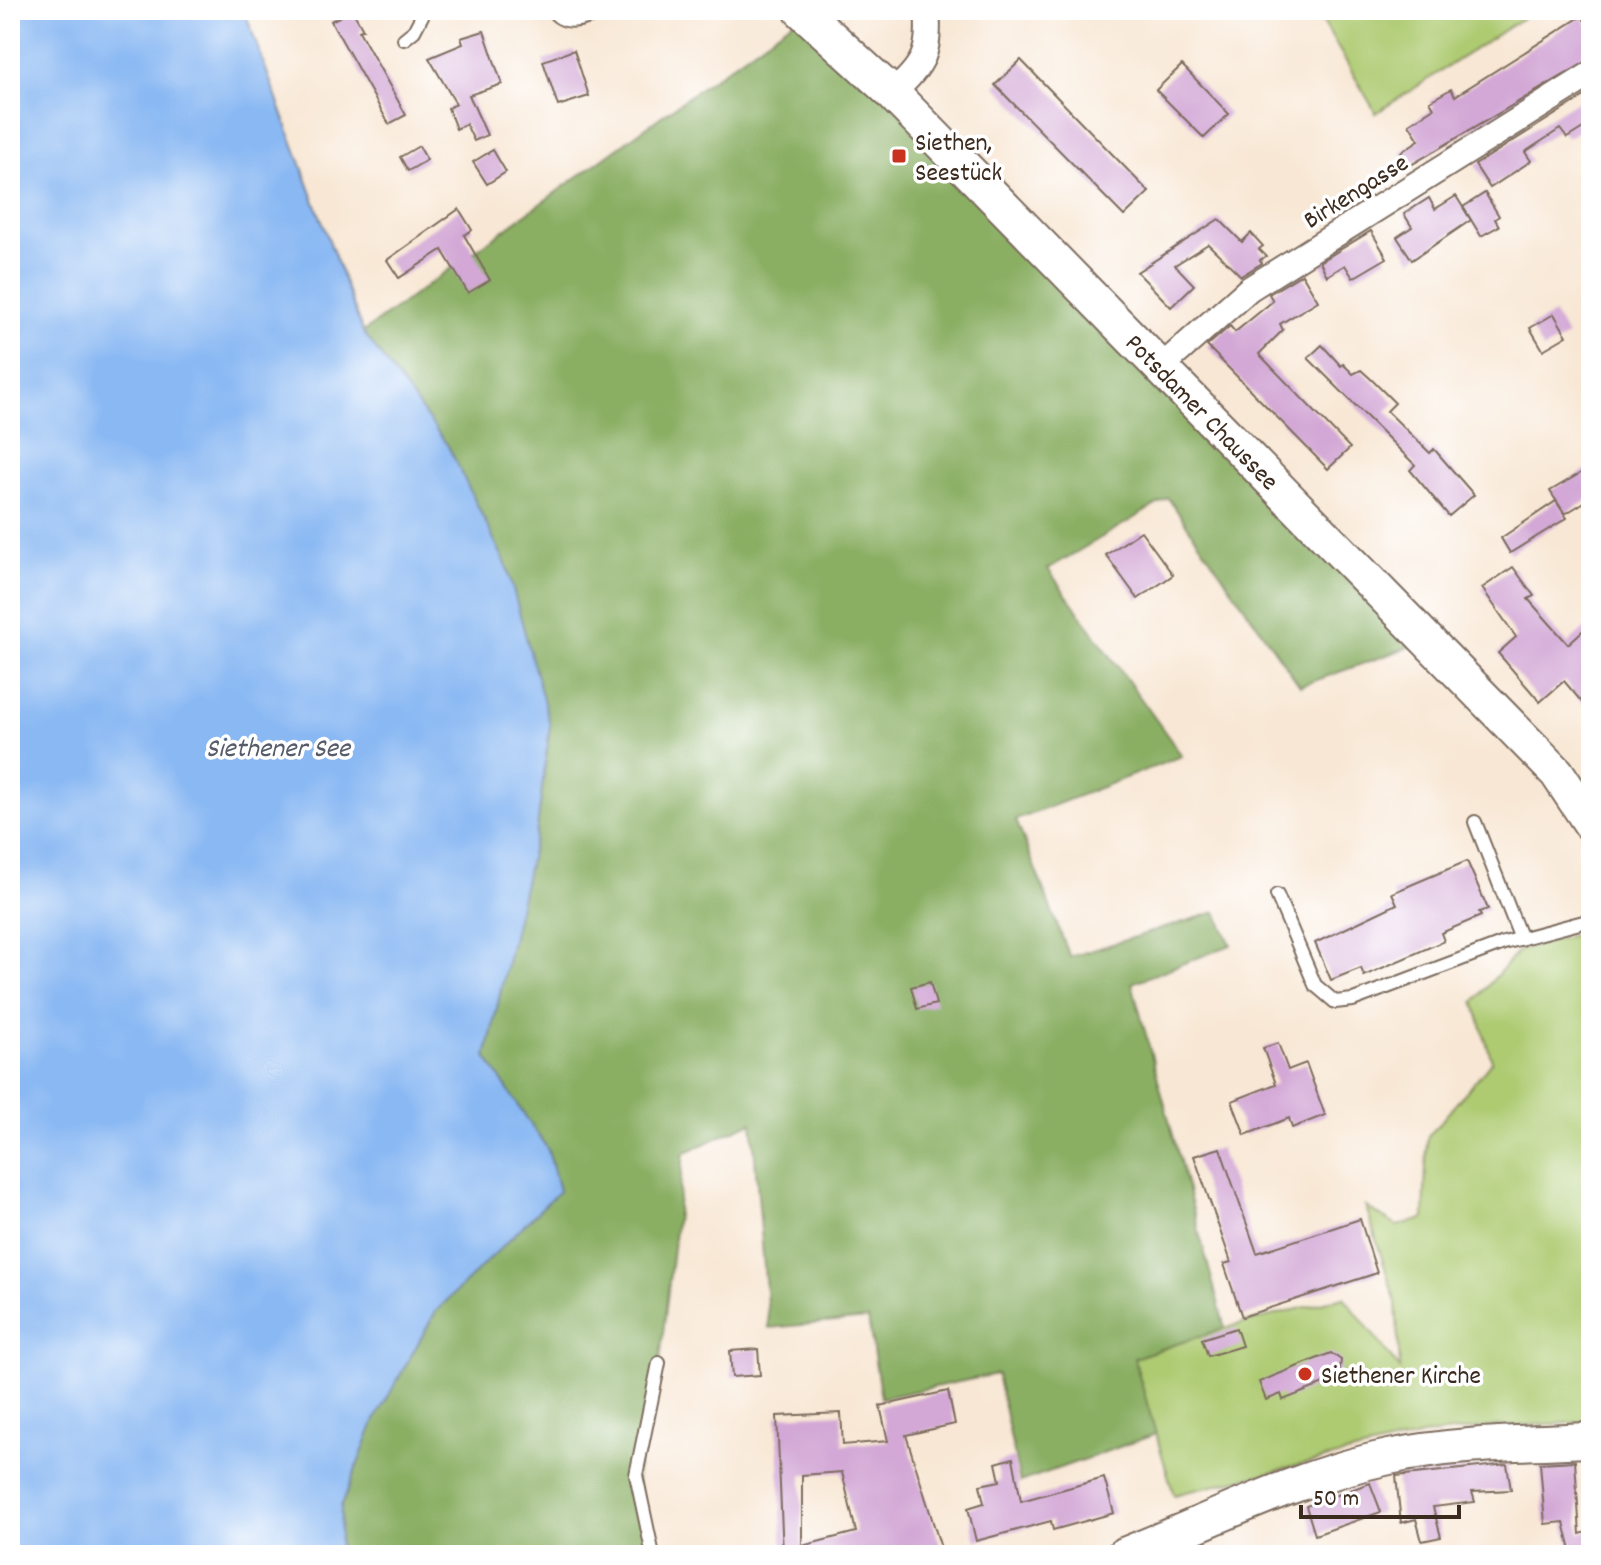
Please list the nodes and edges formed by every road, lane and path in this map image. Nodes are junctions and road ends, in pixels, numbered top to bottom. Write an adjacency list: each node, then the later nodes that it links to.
1 (425, 10): 6 (lane)
2 (552, 10): 3 (lane)
3 (608, 10)
4 (801, 10): 8 (main road, Potsdamer Chaussee)
5 (927, 10): 8 (street)
6 (404, 39)
7 (1591, 74): 9 (street, Birkengasse)
8 (892, 93): 9 (main road, Potsdamer Chaussee)
9 (1159, 369): 10 (main road, Potsdamer Chaussee)
10 (1588, 810)
11 (1475, 822): 14 (lane)
12 (1277, 895): 14 (lane)
13 (1591, 920): 14 (lane)
14 (1521, 939)
15 (659, 1363): 17 (lane)
16 (1591, 1440): 18 (main road)
17 (653, 1555)
18 (1124, 1555)

